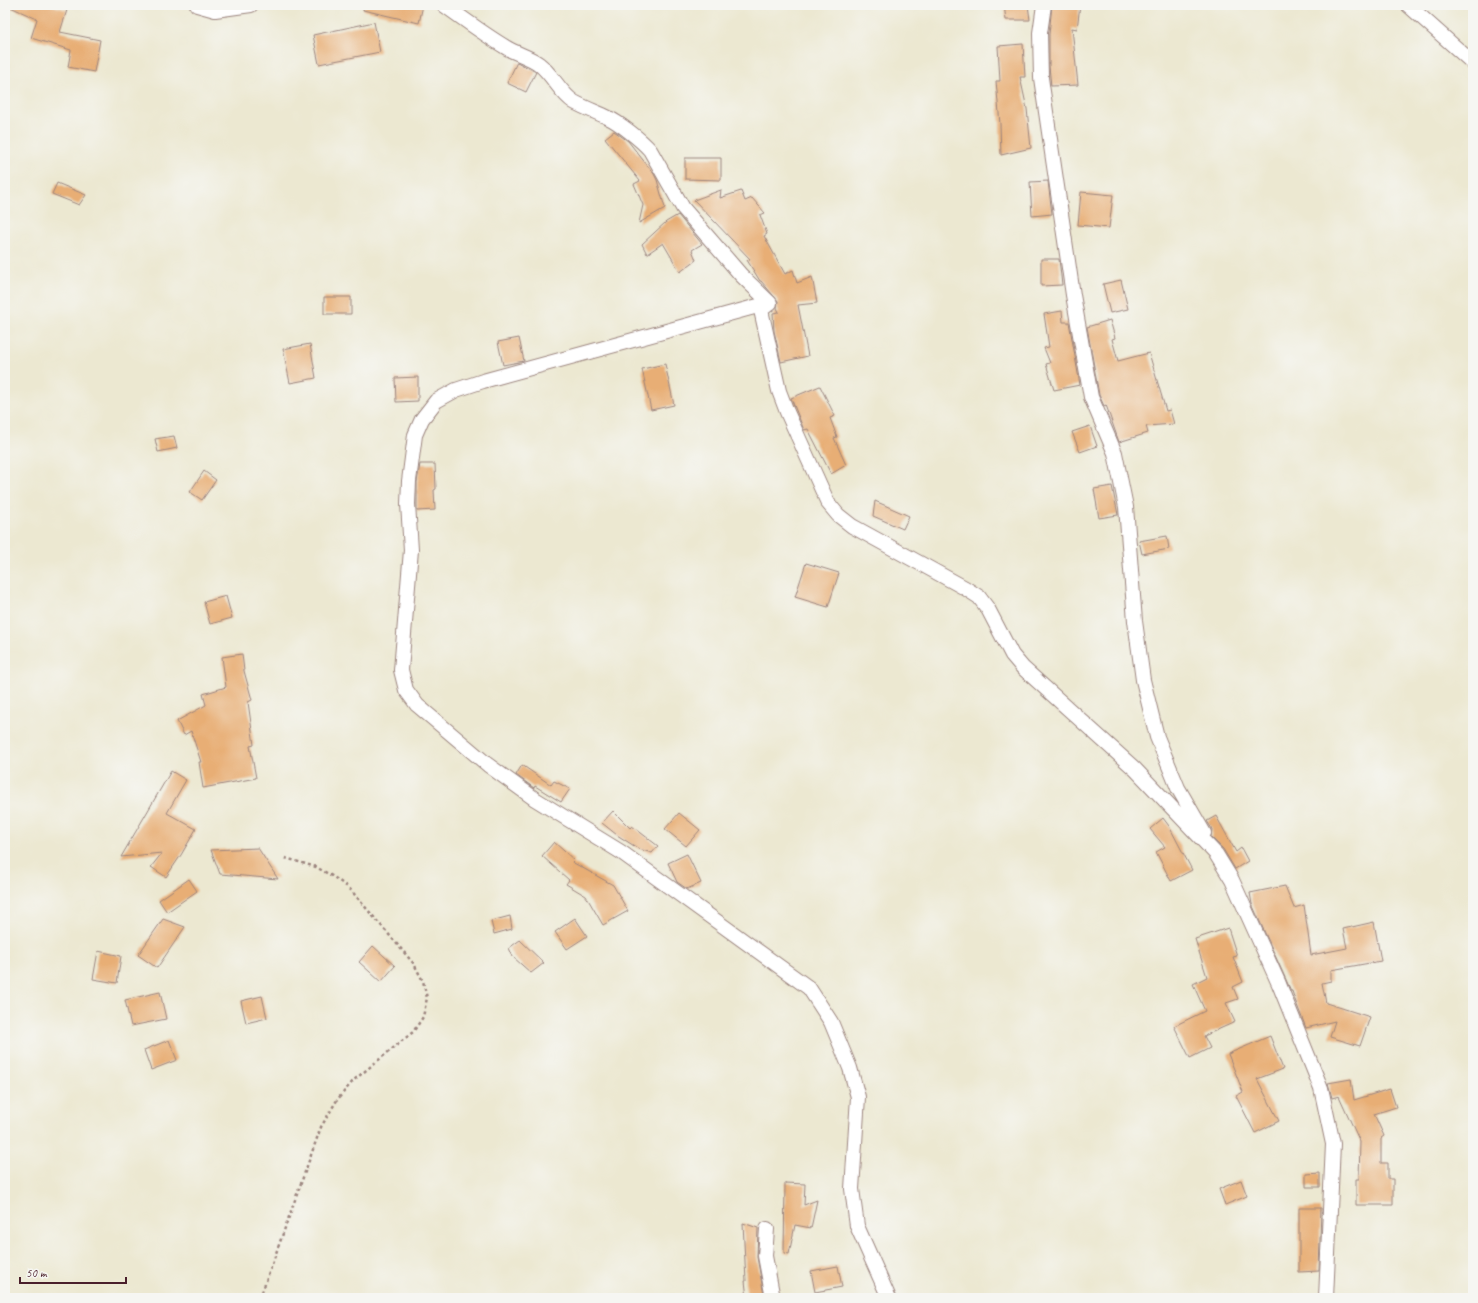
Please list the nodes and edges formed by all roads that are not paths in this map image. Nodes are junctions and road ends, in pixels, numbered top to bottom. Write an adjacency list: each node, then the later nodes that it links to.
1 (197, 5): 2 (street)
2 (251, 5)
3 (444, 5): 7 (street)
4 (1044, 5): 8 (street)
5 (1408, 5): 6 (street)
6 (1473, 63)
7 (770, 303): 8 (street); 11 (street)
8 (1216, 854): 12 (street)
9 (767, 1228): 10 (street)
10 (774, 1298)
11 (889, 1298)
12 (1326, 1298)

